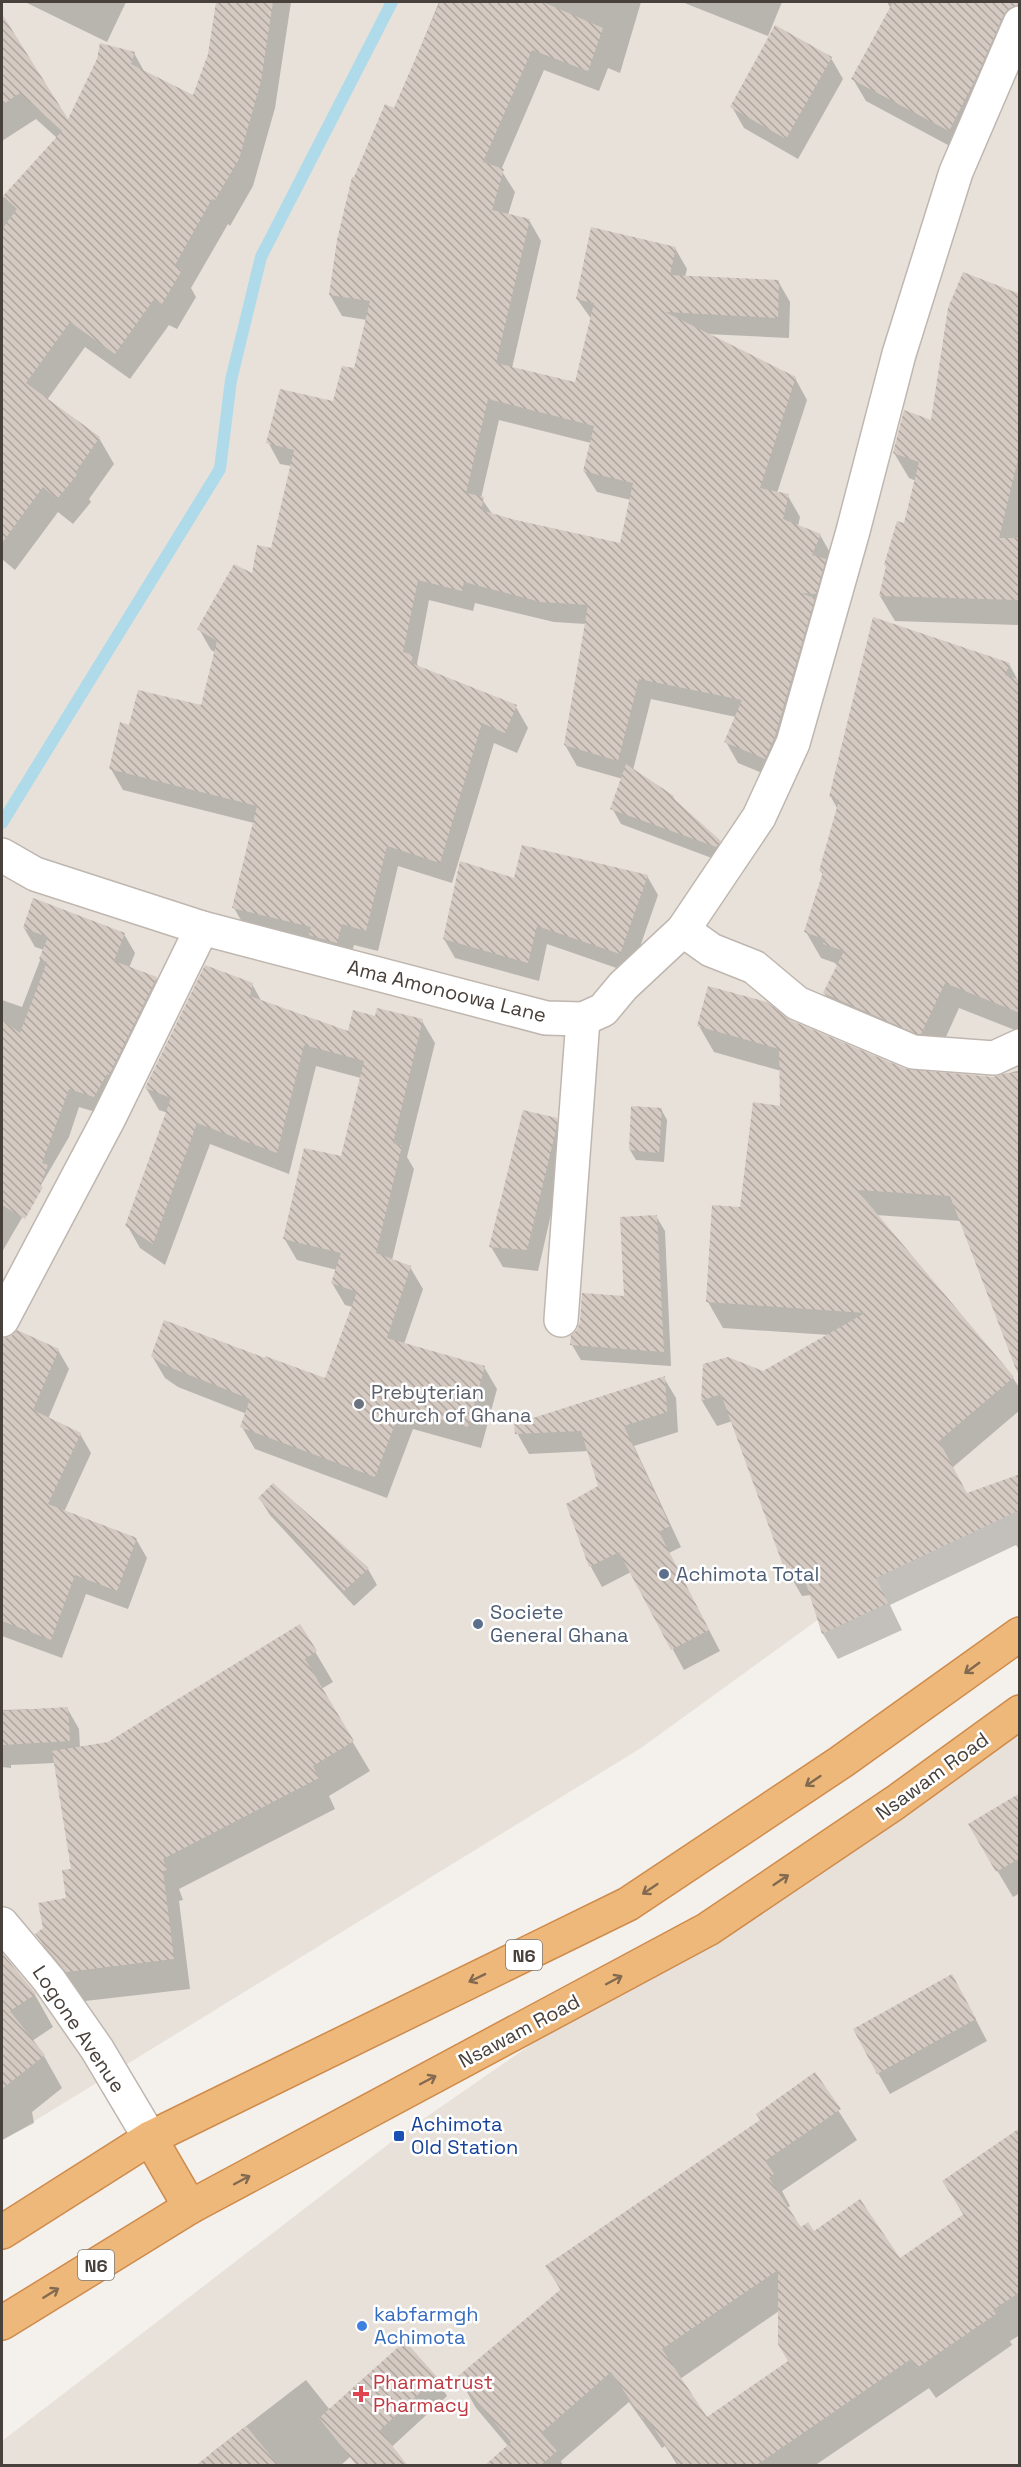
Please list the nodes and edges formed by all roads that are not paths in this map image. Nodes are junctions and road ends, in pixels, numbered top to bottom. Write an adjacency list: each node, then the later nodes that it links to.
1 (1020, 23): 4 (street)
2 (2, 855): 3 (street, Ama Amonoowa Lane)
3 (202, 928): 5 (street, Ama Amonoowa Lane); 7 (street)
4 (683, 930): 5 (street); 6 (street)
5 (583, 1020): 8 (street)
6 (1020, 1046)
7 (2, 1320)
8 (561, 1320)
9 (1020, 1634): 12 (highway, N6, one-way to 12)
10 (1020, 1712): 13 (highway, Nsawam Road / N6, one-way to 10)
11 (2, 1924): 12 (street, Logone Avenue)
12 (150, 2138): 13 (highway); 14 (highway, N6)
13 (190, 2207): 15 (highway, Nsawam Road / N6, one-way to 13)
14 (2, 2232)
15 (2, 2323)

